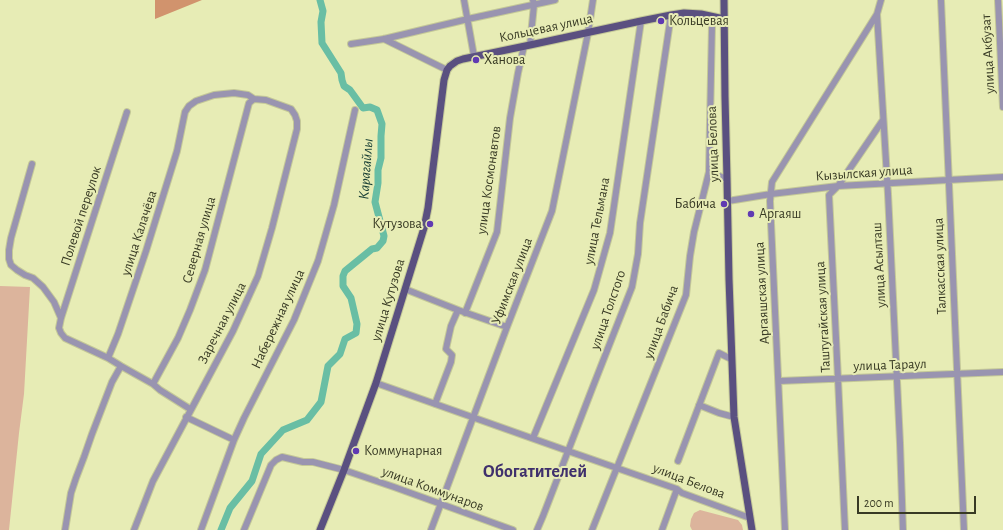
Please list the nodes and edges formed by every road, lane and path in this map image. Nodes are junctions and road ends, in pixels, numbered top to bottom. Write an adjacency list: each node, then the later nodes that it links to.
1 (464, 0): 12 (street)
2 (554, 0): 8 (street, Кольцевая улица)
3 (593, 0): 15 (street, Уфимская улица)
4 (724, 0): 13 (main road, улица Белова)
5 (881, 0): 9 (street, улица Асылташ)
6 (941, 0): 30 (street, Талкасская улица)
7 (998, 0): 22 (street, улица Акбузат)
8 (533, 2): 12 (street, Кольцевая улица); 18 (street, улица Космонавтов)
9 (877, 14): 25 (street, улица Асылташ); 33 (street, Аргаяшская улица)
10 (671, 15): 11 (main road, Кольцевая улица); 14 (main road, Кольцевая улица); 58 (street, улица Толстого)
11 (710, 16): 13 (main road, Кольцевая улица); 27 (street, улица Бабича)
12 (468, 19): 16 (street, Кольцевая улица); 19 (street)
13 (724, 19): 29 (main road, улица Белова)
14 (641, 21): 15 (main road, Кольцевая улица); 56 (street, улица Тельмана)
15 (588, 33): 18 (main road, Кольцевая улица); 39 (street, Уфимская улица)
16 (384, 39): 17 (street, Кольцевая улица); 20 (street)
17 (351, 44)
18 (527, 46): 19 (main road, Кольцевая улица); 37 (street, улица Космонавтов)
19 (474, 56): 20 (main road, Кольцевая улица)
20 (447, 70): 35 (main road, улица Кутузова)
21 (254, 99): 40 (street, улица Калачёва); 49 (street, Северная улица); 52 (street, Заречная улица)
22 (1003, 107)
23 (355, 110): 57 (street, Набережная улица)
24 (128, 112): 38 (street, Полевой переулок)
25 (883, 120): 31 (street, улица Асылташ); 32 (street, Таштугайская улица)
26 (32, 164): 38 (street)
27 (709, 172): 29 (street); 60 (street, улица Бабича)
28 (1003, 177): 30 (street, Кызылская улица)
29 (727, 179): 34 (main road, улица Белова)
30 (948, 180): 31 (street, Кызылская улица); 44 (street, Талкасская улица)
31 (887, 184): 32 (street, Кызылская улица); 45 (street, улица Асылташ)
32 (838, 186): 33 (street, Кызылская улица); 46 (street, Таштугайская улица)
33 (771, 194): 34 (street, Кызылская улица); 47 (street, Аргаяшская улица)
34 (728, 201): 41 (main road, улица Белова)
35 (404, 289): 36 (street); 48 (main road, улица Кутузова)
36 (458, 310): 37 (street); 50 (street)
37 (465, 313): 39 (street)
38 (61, 318): 40 (street, Полевой переулок)
39 (507, 328): 55 (street, Уфимская улица)
40 (108, 358): 42 (street)
41 (731, 358): 51 (street, улица Белова); 54 (main road, улица Белова)
42 (121, 366): 49 (street); 65 (street)
43 (1003, 372): 44 (street, улица Тараул)
44 (957, 374): 45 (street, улица Тараул); 79 (street, Талкасская улица)
45 (897, 376): 46 (street, улица Тараул); 78 (street, улица Асылташ)
46 (838, 379): 47 (street, улица Тараул); 77 (street, Таштугайская улица)
47 (778, 381): 76 (street, Аргаяшская улица)
48 (376, 382): 50 (street); 61 (main road, улица Кутузова)
49 (153, 384): 52 (street)
50 (435, 404): 55 (street)
51 (699, 405): 54 (street); 59 (street, улица Белова)
52 (190, 409): 53 (street, Заречная улица)
53 (186, 417): 57 (street); 66 (street, Заречная улица)
54 (734, 417): 64 (main road, улица Белова)
55 (472, 418): 56 (street); 63 (street, Уфимская улица)
56 (533, 438): 58 (street)
57 (234, 440): 67 (street, Набережная улица)
58 (568, 451): 60 (street); 72 (street, улица Толстого)
59 (678, 461)
60 (617, 468): 62 (street, улица Белова); 73 (street, улица Бабича)
61 (344, 470): 63 (street, улица Коммунаров); 68 (street, улица Коммунаров); 69 (main road, улица Кутузова)
62 (677, 489): 64 (street, улица Белова); 74 (street)
63 (441, 504): 70 (street, Уфимская улица); 71 (street, улица Коммунаров)
64 (750, 518): 75 (main road, улица Белова)
65 (66, 530)
66 (134, 530)
67 (201, 530)
68 (244, 530)
69 (320, 530)
70 (431, 530)
71 (513, 530)
72 (536, 530)
73 (592, 530)
74 (662, 530)
75 (752, 530)
76 (786, 530)
77 (844, 530)
78 (903, 530)
79 (964, 530)

